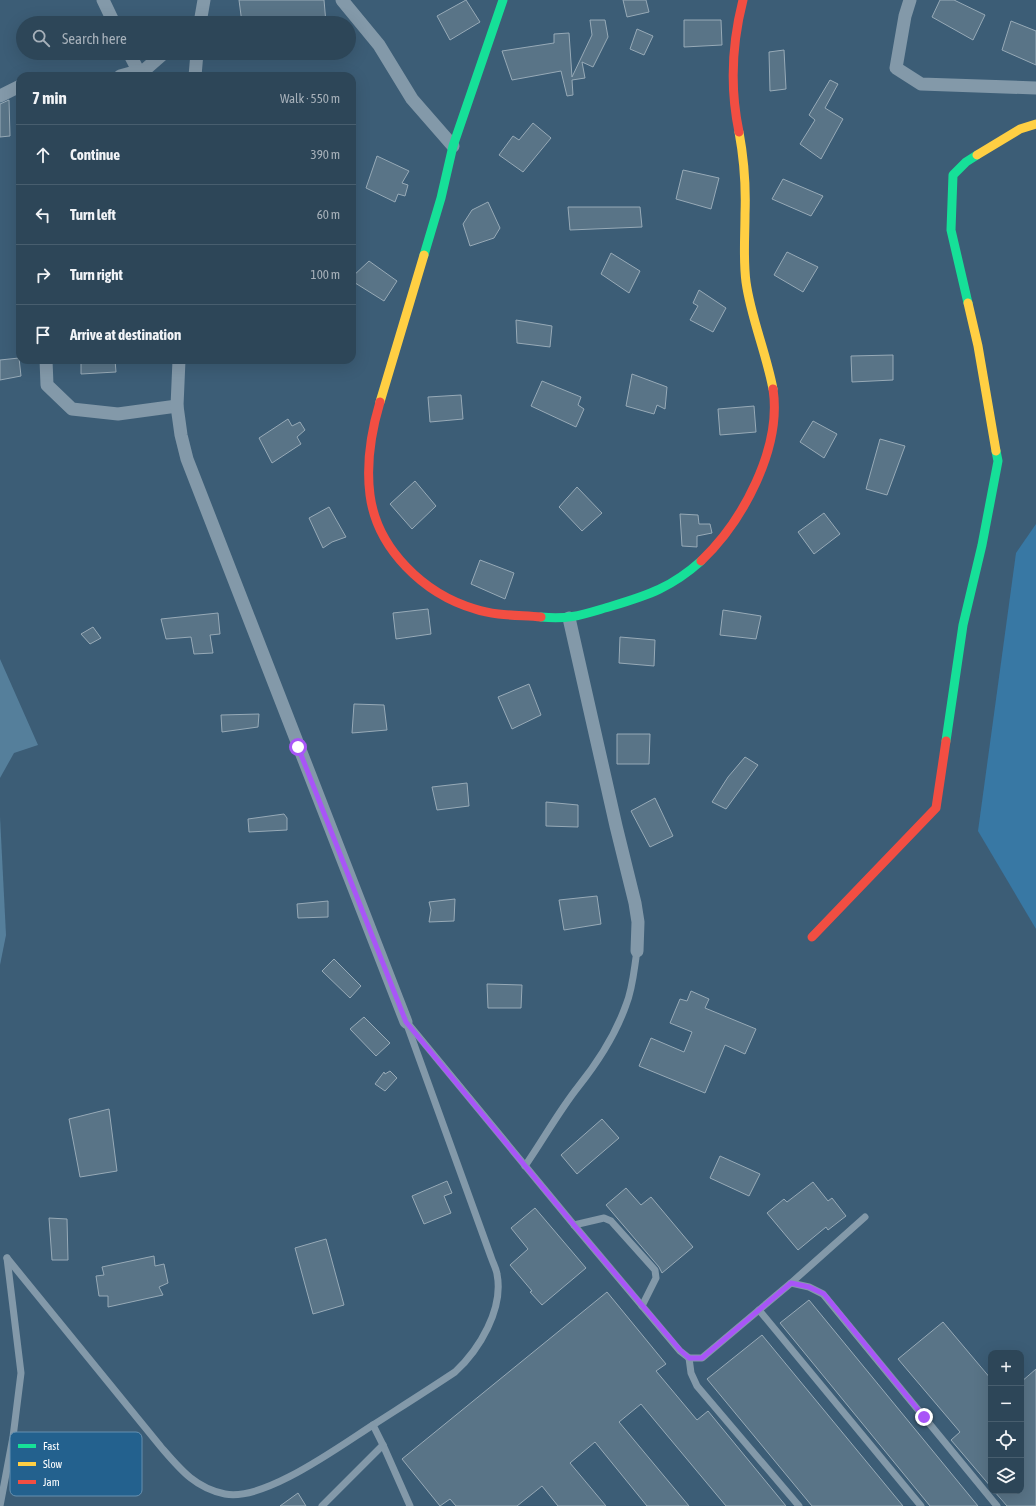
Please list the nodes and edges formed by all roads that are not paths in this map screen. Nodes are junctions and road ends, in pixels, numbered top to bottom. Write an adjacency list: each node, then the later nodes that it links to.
1 (103, 0): 7 (street)
2 (204, 0): 8 (street)
3 (342, 0): 9 (street)
4 (503, 0): 21 (street)
5 (743, 0): 25 (street)
6 (910, 0): 18 (street)
7 (111, 16)
8 (201, 16)
9 (355, 16)
10 (356, 17): 21 (street)
11 (133, 60): 14 (street)
12 (156, 60): 15 (street)
13 (196, 60): 16 (street)
14 (139, 72)
15 (142, 72)
16 (195, 72)
17 (16, 88): 19 (street)
18 (1036, 88)
19 (0, 96)
20 (1036, 124): 26 (street)
21 (453, 146): 25 (street)
22 (46, 364): 24 (street)
23 (179, 364): 24 (street)
24 (177, 406): 28 (street)
25 (569, 618): 27 (street)
26 (812, 938)
27 (637, 951): 29 (lane)
28 (406, 1022): 29 (lane); 36 (lane)
29 (525, 1166): 31 (lane)
30 (865, 1217): 32 (lane)
31 (574, 1225): 33 (lane); 33 (lane)
32 (791, 1283): 34 (lane); 45 (lane)
33 (642, 1306): 35 (lane)
34 (759, 1310): 35 (lane); 44 (lane)
35 (689, 1358): 43 (lane)
36 (372, 1425): 37 (lane); 38 (lane)
37 (14, 1432)
38 (383, 1445): 41 (lane); 42 (lane)
39 (10, 1453): 40 (lane)
40 (0, 1506)
41 (322, 1506)
42 (410, 1506)
43 (800, 1506)
44 (921, 1506)
45 (997, 1506)

